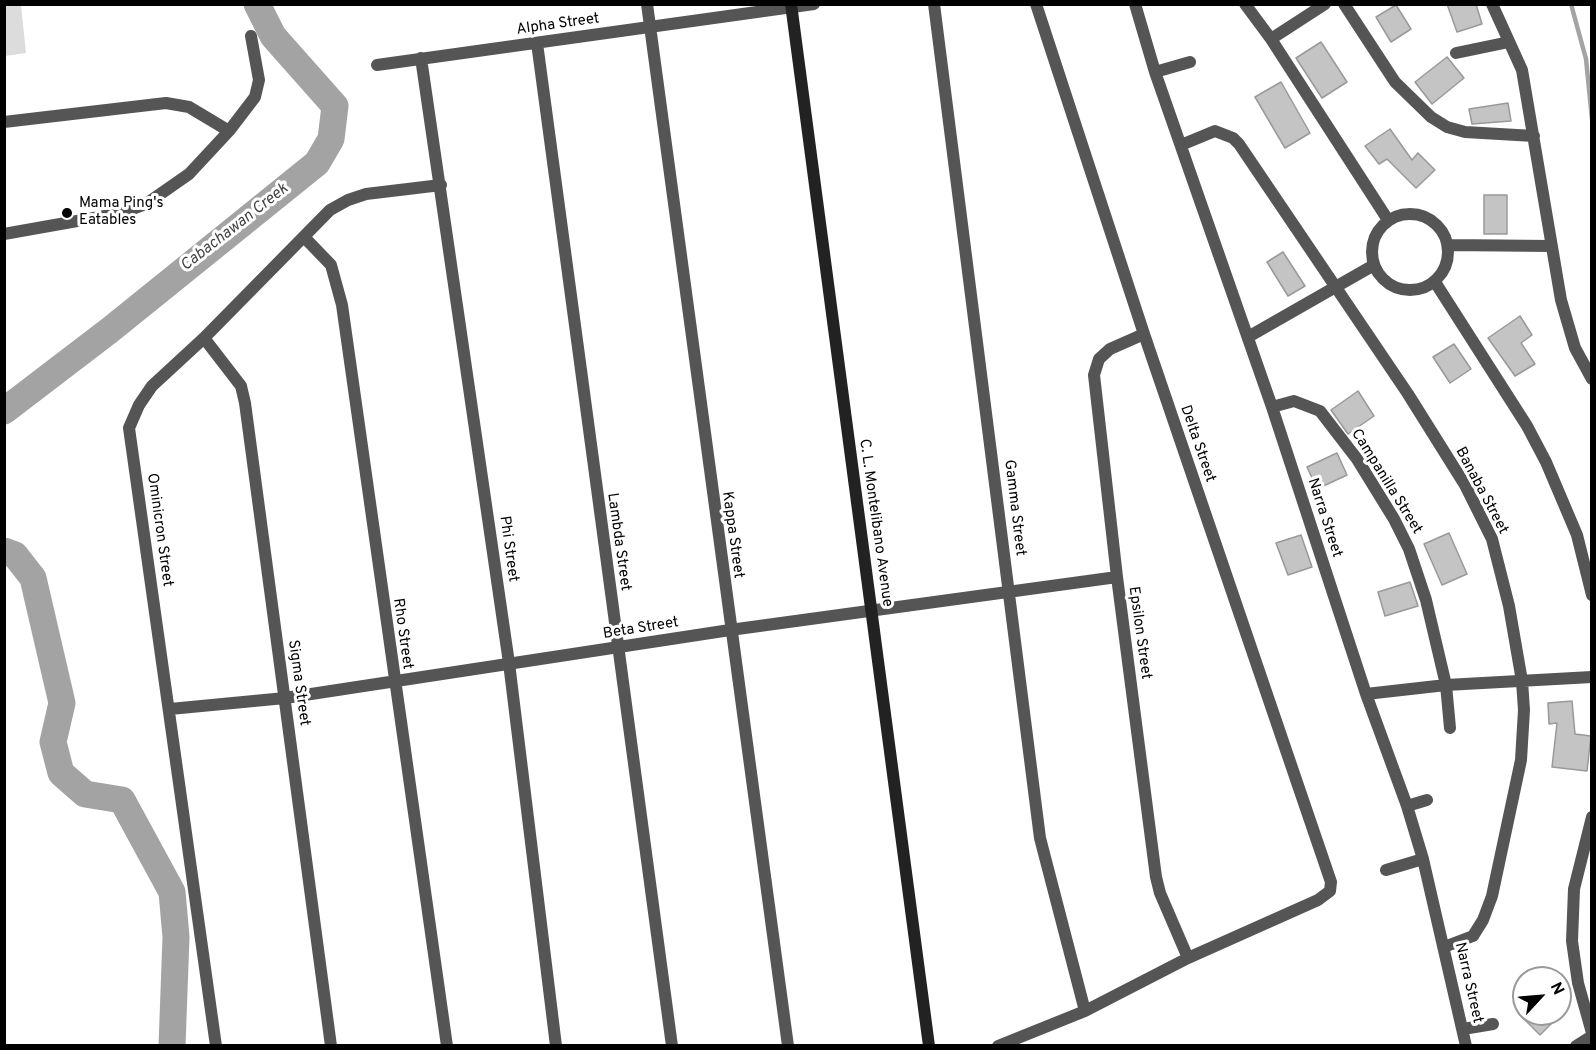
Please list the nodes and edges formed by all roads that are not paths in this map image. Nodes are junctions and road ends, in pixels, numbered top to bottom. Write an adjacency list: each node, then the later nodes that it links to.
1 (647, 4): 11 (street, Kappa Street)
2 (814, 4): 10 (street, Alpha Street)
3 (934, 4): 40 (street, Gamma Street)
4 (1036, 4): 34 (street, Delta Street)
5 (1135, 4): 20 (street, Narra Street)
6 (1245, 4): 13 (street)
7 (1325, 4): 13 (street)
8 (1344, 4): 23 (street)
9 (1492, 4): 14 (street)
10 (791, 6): 11 (street, Alpha Street); 42 (street, C. L. Montelibano Avenue)
11 (649, 28): 15 (street, Alpha Street); 43 (street, Kappa Street)
12 (251, 36): 22 (street)
13 (1271, 39): 26 (street)
14 (1509, 42): 16 (street); 23 (street)
15 (537, 43): 17 (street, Alpha Street); 44 (street, Lambda Street)
16 (1456, 53)
17 (421, 58): 19 (street, Alpha Street); 25 (street, Phi Street)
18 (1190, 62): 20 (street)
19 (377, 65)
20 (1155, 72): 24 (street, Narra Street)
21 (4, 122): 22 (street)
22 (229, 131): 27 (street)
23 (1534, 136): 30 (street)
24 (1181, 145): 33 (street, Banaba Street); 35 (street, Narra Street)
25 (441, 185): 28 (street, Ominicron Street); 45 (street, Phi Street)
26 (1388, 220): 29 (street); 31 (street)
27 (4, 234)
28 (305, 238): 36 (street, Ominicron Street); 47 (street, Rho Street)
29 (1448, 244): 30 (street); 32 (street)
30 (1551, 246): 37 (street)
31 (1374, 266): 32 (street); 33 (street)
32 (1435, 282): 41 (street)
33 (1334, 286): 35 (street); 48 (street, Banaba Street)
34 (1144, 334): 39 (street, Epsilon Street); 60 (street, Delta Street)
35 (1248, 337): 38 (street, Narra Street)
36 (204, 338): 51 (street, Sigma Street); 52 (street, Ominicron Street)
37 (1592, 379)
38 (1272, 407): 49 (street, Campanilla Street); 50 (street, Narra Street)
39 (1117, 577): 40 (street, Beta Street); 60 (street, Epsilon Street)
40 (1010, 594): 42 (street, Beta Street); 61 (street, Gamma Street)
41 (1592, 595)
42 (872, 610): 43 (street, Beta Street); 71 (street, C. L. Montelibano Avenue)
43 (730, 630): 44 (street, Beta Street); 70 (street, Kappa Street)
44 (617, 648): 45 (street, Beta Street); 69 (street, Lambda Street)
45 (509, 663): 47 (street, Beta Street); 68 (street, Phi Street)
46 (1592, 676): 48 (street)
47 (393, 679): 51 (street, Beta Street); 67 (street, Rho Street)
48 (1522, 681): 49 (street); 59 (street, Banaba Street)
49 (1446, 685): 50 (street); 53 (street, Campanilla Street)
50 (1366, 694): 55 (street, Narra Street)
51 (285, 698): 52 (street, Beta Street); 66 (street, Sigma Street)
52 (170, 709): 65 (street, Ominicron Street)
53 (1450, 728)
54 (1427, 800): 55 (street)
55 (1407, 806): 57 (street, Narra Street)
56 (1592, 817): 64 (street)
57 (1423, 859): 58 (street); 59 (street, Narra Street)
58 (1386, 870)
59 (1444, 947): 63 (street, Narra Street)
60 (1188, 958): 61 (street)
61 (1085, 1011): 72 (street)
62 (1493, 1024): 63 (street)
63 (1463, 1029): 73 (street, Narra Street)
64 (1592, 1034): 74 (street)
65 (216, 1046)
66 (331, 1046)
67 (447, 1046)
68 (556, 1046)
69 (672, 1046)
70 (788, 1046)
71 (929, 1046)
72 (998, 1046)
73 (1466, 1046)
74 (1576, 1046)

